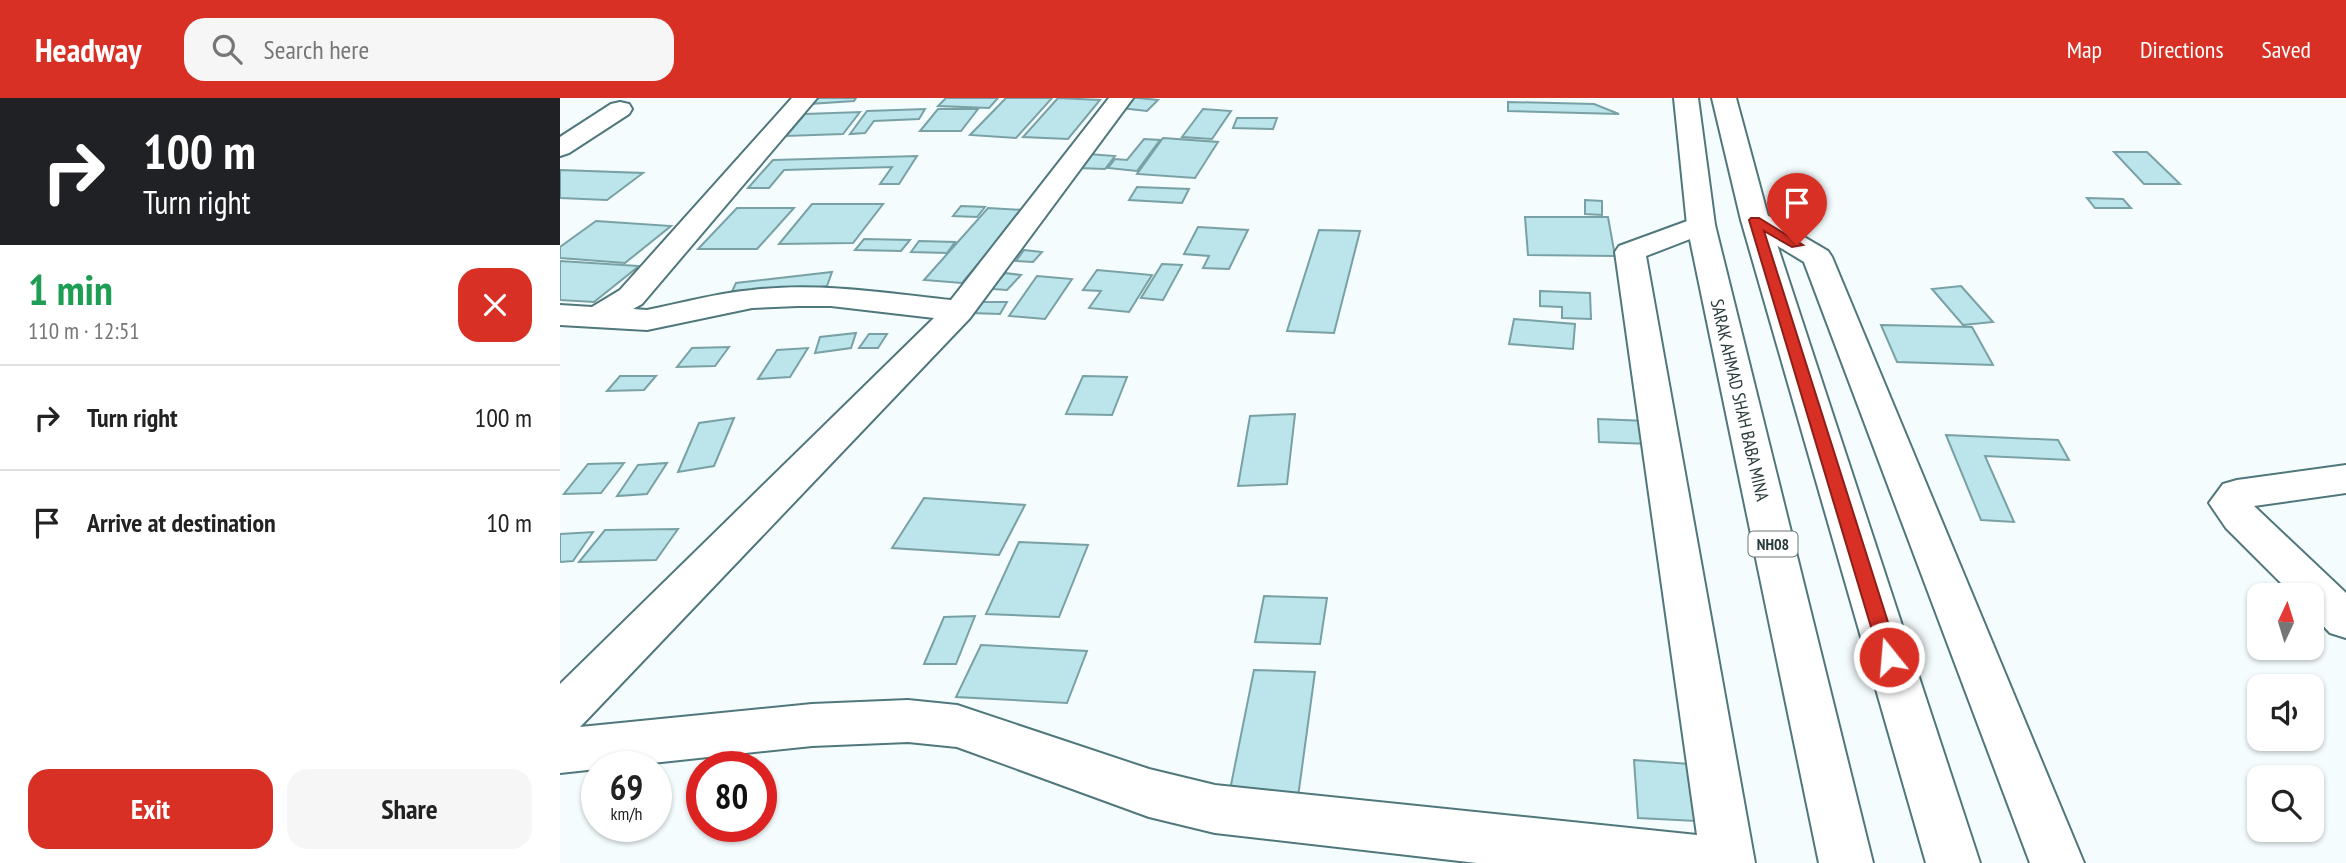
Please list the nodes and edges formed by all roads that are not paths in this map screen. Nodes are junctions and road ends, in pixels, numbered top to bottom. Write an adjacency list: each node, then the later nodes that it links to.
1 (805, 98): 11 (main road)
2 (1121, 98): 9 (main road)
3 (1686, 98): 8 (main road, SARAK AHMAD SHAH BABA MINA / NH08)
4 (1724, 98): 7 (main road)
5 (620, 109): 6 (main road)
6 (560, 148)
7 (1755, 220): 19 (main road); 20 (main road)
8 (1701, 225): 17 (main road); 18 (main road, SARAK AHMAD SHAH BABA MINA / NH08)
9 (958, 311): 11 (main road); 14 (main road)
10 (560, 315): 11 (main road)
11 (597, 318)
12 (2346, 479): 13 (main road)
13 (2346, 620)
14 (560, 715)
15 (560, 751): 16 (main road)
16 (1712, 863)
17 (1728, 863)
18 (1846, 863)
19 (1953, 863)
20 (2057, 863)

